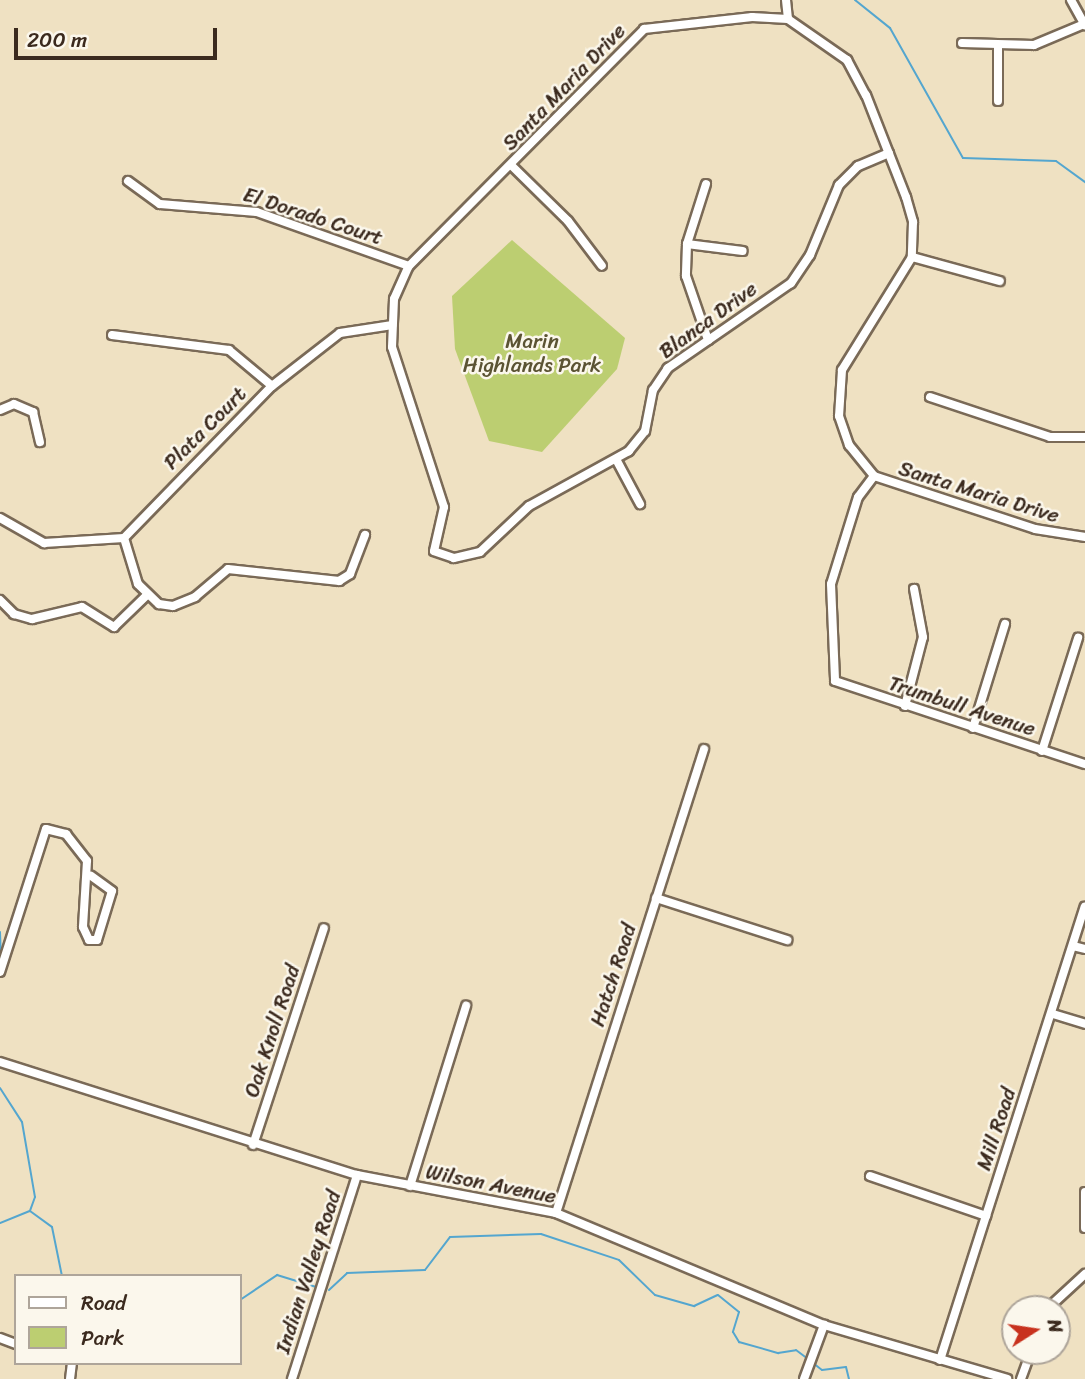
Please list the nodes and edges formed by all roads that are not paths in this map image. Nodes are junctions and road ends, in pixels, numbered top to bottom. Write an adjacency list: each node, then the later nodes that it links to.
1 (786, 0): 3 (street)
2 (1071, 0): 4 (street)
3 (788, 19): 8 (street); 9 (street, Santa Maria Drive)
4 (1085, 25): 6 (street)
5 (962, 43): 6 (street)
6 (998, 45): 7 (street)
7 (998, 101)
8 (889, 153): 14 (street); 20 (street, Blanca Drive)
9 (512, 166): 15 (street, Santa Maria Drive); 16 (street)
10 (128, 181): 15 (street, El Dorado Court)
11 (706, 184): 12 (street)
12 (688, 244): 13 (street); 20 (street)
13 (743, 251)
14 (912, 257): 17 (street); 27 (street, Santa Maria Drive)
15 (409, 266): 18 (street, Santa Maria Drive)
16 (602, 266)
17 (1000, 281)
18 (392, 325): 21 (street, Plata Court); 33 (street, Santa Maria Drive)
19 (112, 335): 21 (street)
20 (708, 340): 26 (street, Blanca Drive)
21 (272, 386): 32 (street, Plata Court)
22 (930, 397): 24 (street)
23 (0, 410): 25 (street)
24 (1085, 437)
25 (40, 442)
26 (617, 461): 28 (street); 33 (street, Blanca Drive)
27 (874, 476): 31 (street, Santa Maria Drive); 39 (street, Trumbull Avenue)
28 (640, 504)
29 (0, 518): 32 (street)
30 (365, 535): 35 (street)
31 (1085, 537)
32 (124, 538): 35 (street)
33 (434, 551)
34 (914, 589): 39 (street)
35 (146, 596): 36 (street)
36 (0, 600)
37 (1005, 624): 40 (street)
38 (1077, 639): 42 (street)
39 (905, 706): 40 (street, Trumbull Avenue)
40 (973, 728): 42 (street, Trumbull Avenue)
41 (704, 749): 45 (street, Hatch Road)
42 (1042, 751): 43 (street, Trumbull Avenue)
43 (1085, 764)
44 (91, 876): 44 (street); 51 (street)
45 (656, 898): 48 (street); 61 (street, Hatch Road)
46 (1085, 908): 49 (street, Mill Road)
47 (324, 928): 56 (street, Oak Knoll Road)
48 (788, 940)
49 (1073, 946): 50 (street); 53 (street, Mill Road)
50 (1085, 950)
51 (0, 972)
52 (466, 1006): 59 (street)
53 (1053, 1014): 54 (street); 62 (street, Mill Road)
54 (1085, 1024)
55 (0, 1062): 56 (street, Wilson Avenue)
56 (253, 1145): 57 (street, Wilson Avenue)
57 (357, 1175): 59 (street, Wilson Avenue); 69 (street, Indian Valley Road)
58 (870, 1176): 62 (street)
59 (410, 1186): 61 (street, Wilson Avenue)
60 (1085, 1192): 63 (street)
61 (556, 1213): 66 (street, Wilson Avenue)
62 (986, 1216): 67 (street, Mill Road)
63 (1085, 1228)
64 (1085, 1274): 65 (street)
65 (1062, 1295)
66 (824, 1325): 67 (street, Wilson Avenue); 68 (street)
67 (940, 1360): 70 (street, Wilson Avenue)
68 (805, 1375)
69 (292, 1379)
70 (1004, 1379)

